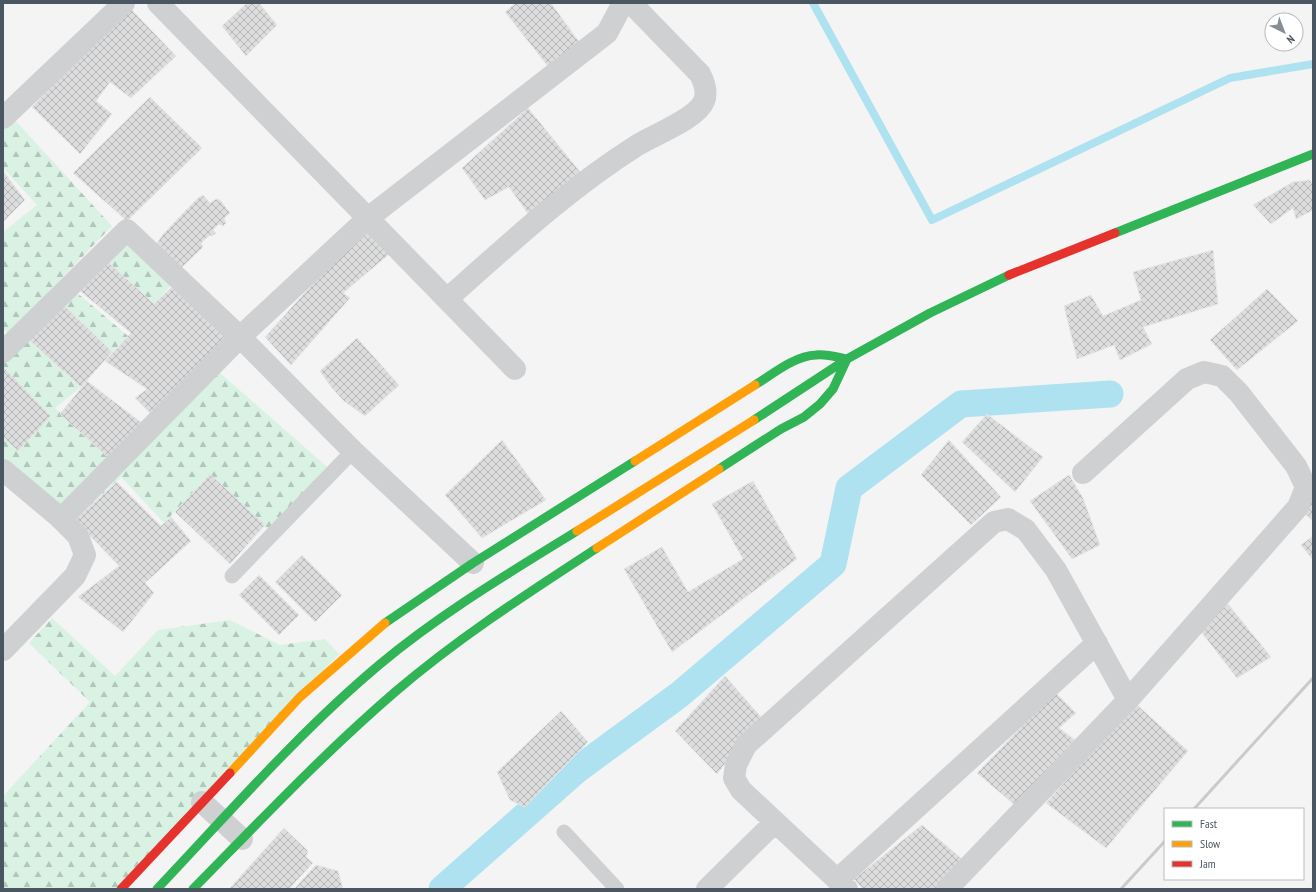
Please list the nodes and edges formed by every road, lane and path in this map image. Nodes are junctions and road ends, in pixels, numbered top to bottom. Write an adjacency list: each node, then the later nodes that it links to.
1 (124, 3): 5 (street)
2 (158, 3): 7 (street)
3 (623, 3): 7 (street)
4 (631, 3): 8 (street)
5 (3, 118)
6 (1313, 154): 11 (main road)
7 (368, 218): 8 (street); 9 (street)
8 (447, 299): 12 (street)
9 (240, 337): 10 (street); 13 (street); 16 (street)
10 (3, 352)
11 (847, 359): 17 (main road); 25 (main road); 28 (main road)
12 (515, 369)
13 (353, 452): 17 (street); 18 (lane)
14 (3, 470): 16 (street)
15 (1083, 473): 21 (street)
16 (61, 518): 20 (street)
17 (473, 563): 22 (main road)
18 (232, 576)
19 (1097, 644): 21 (street); 23 (street); 26 (street)
20 (3, 650)
21 (1128, 700): 32 (street)
22 (202, 802): 25 (street); 27 (main road)
23 (774, 822): 26 (street); 31 (street)
24 (564, 832): 30 (lane)
25 (242, 839): 29 (main road)
26 (842, 884)
27 (122, 889)
28 (157, 889)
29 (193, 889)
30 (617, 889)
31 (707, 889)
32 (947, 889)

